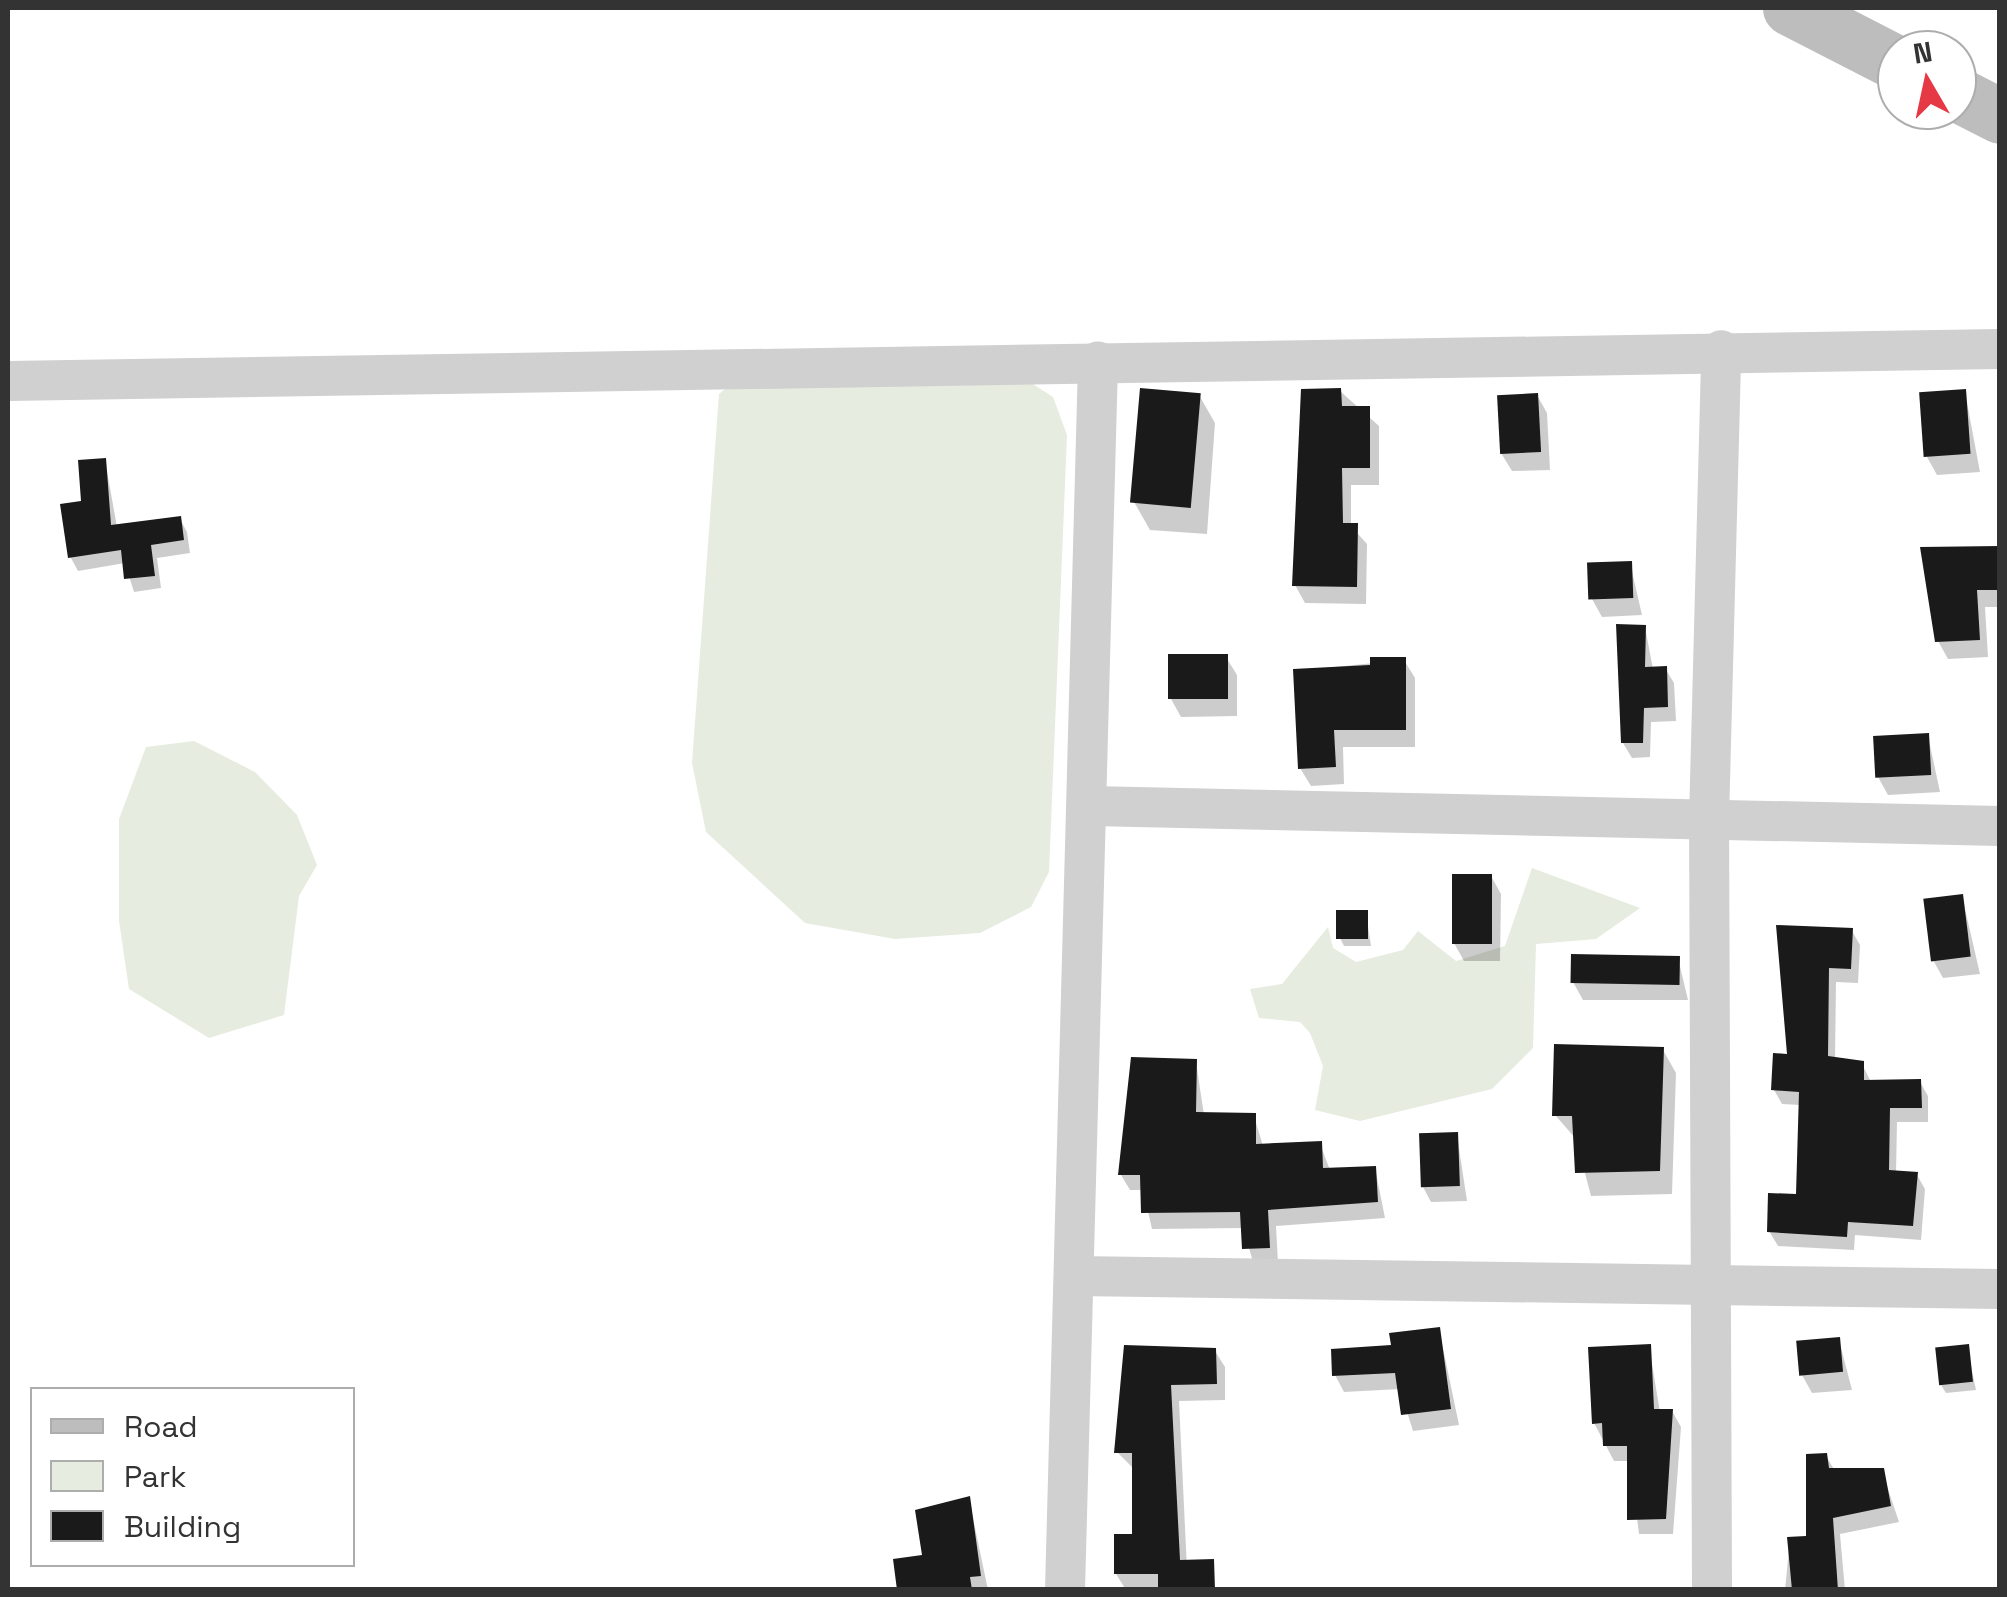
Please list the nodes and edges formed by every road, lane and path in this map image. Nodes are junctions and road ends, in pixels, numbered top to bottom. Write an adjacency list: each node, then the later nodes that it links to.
1 (1790, 8): 2 (street)
2 (1877, 53)
3 (1977, 104): 4 (street)
4 (2000, 116)
5 (1721, 350): 6 (street); 7 (street); 10 (street)
6 (2000, 350)
7 (1098, 361): 8 (street); 9 (street)
8 (8, 381)
9 (1091, 806): 10 (street); 12 (street)
10 (1709, 820): 11 (street); 13 (street)
11 (2000, 826)
12 (1074, 1276): 13 (street); 15 (street)
13 (1707, 1286): 14 (street); 16 (street)
14 (2000, 1290)
15 (1065, 1590)
16 (1712, 1590)

